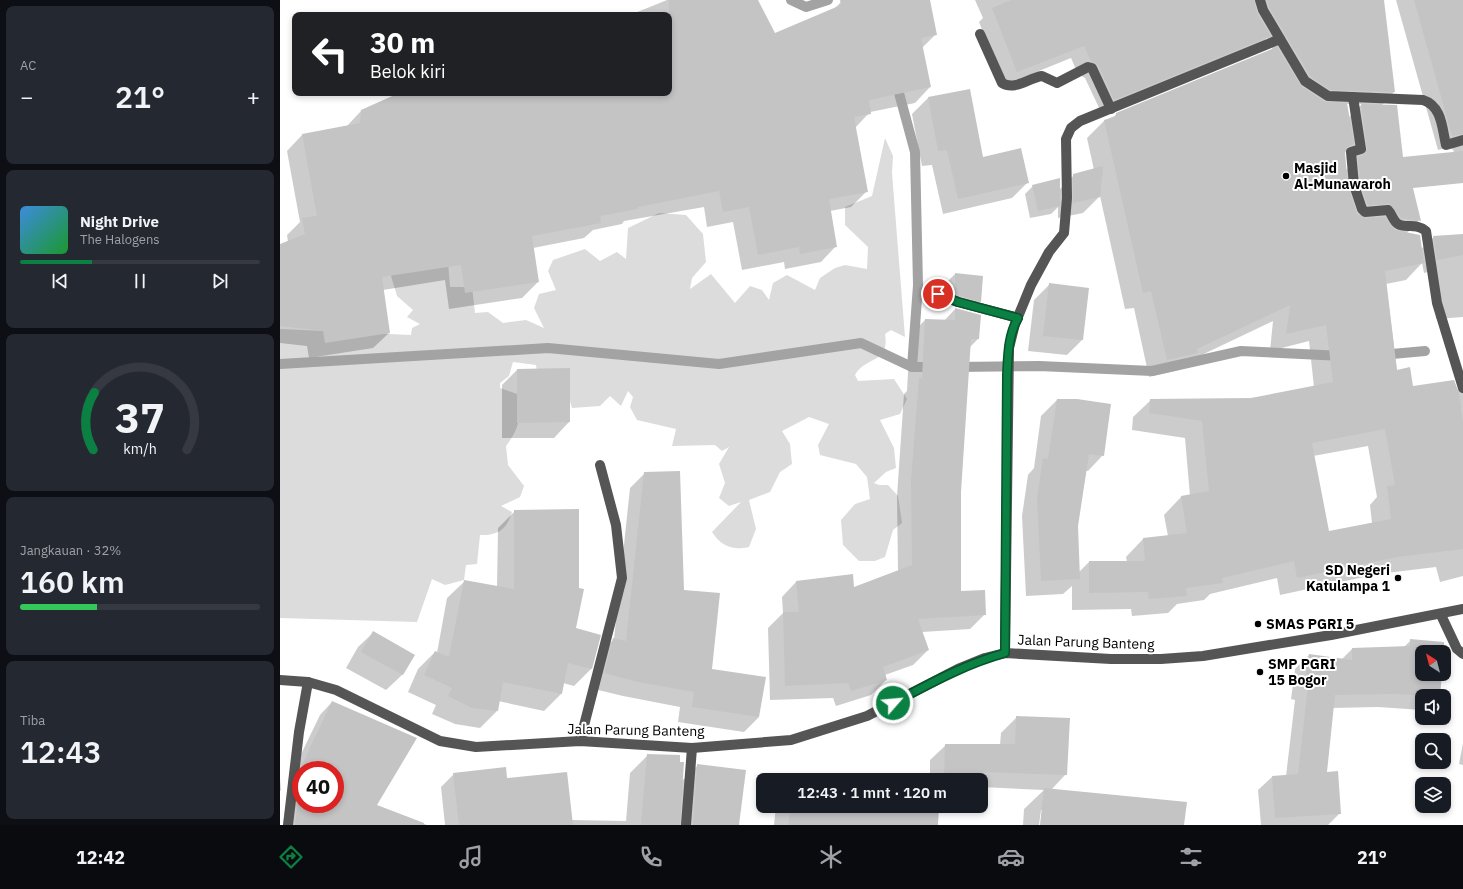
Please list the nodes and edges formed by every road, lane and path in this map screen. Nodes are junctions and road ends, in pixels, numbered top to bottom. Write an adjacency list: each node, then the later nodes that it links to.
1 (1260, 0): 3 (street)
2 (980, 34): 5 (street)
3 (1280, 39): 4 (street); 5 (street)
4 (1354, 97): 6 (street); 9 (street)
5 (1110, 109): 8 (street)
6 (1463, 140)
7 (927, 290): 8 (street)
8 (1018, 318): 13 (street)
9 (1463, 388)
10 (600, 464): 17 (street)
11 (1463, 609): 12 (street, Jalan Parung Banteng)
12 (1441, 614): 13 (street, Jalan Parung Banteng); 14 (street)
13 (1005, 653): 18 (street, Jalan Parung Banteng)
14 (1463, 654)
15 (280, 680): 16 (street, Jalan Parung Banteng)
16 (308, 682): 17 (street, Jalan Parung Banteng); 19 (street)
17 (580, 741): 18 (street, Jalan Parung Banteng)
18 (692, 748): 20 (street)
19 (288, 825)
20 (686, 825)

